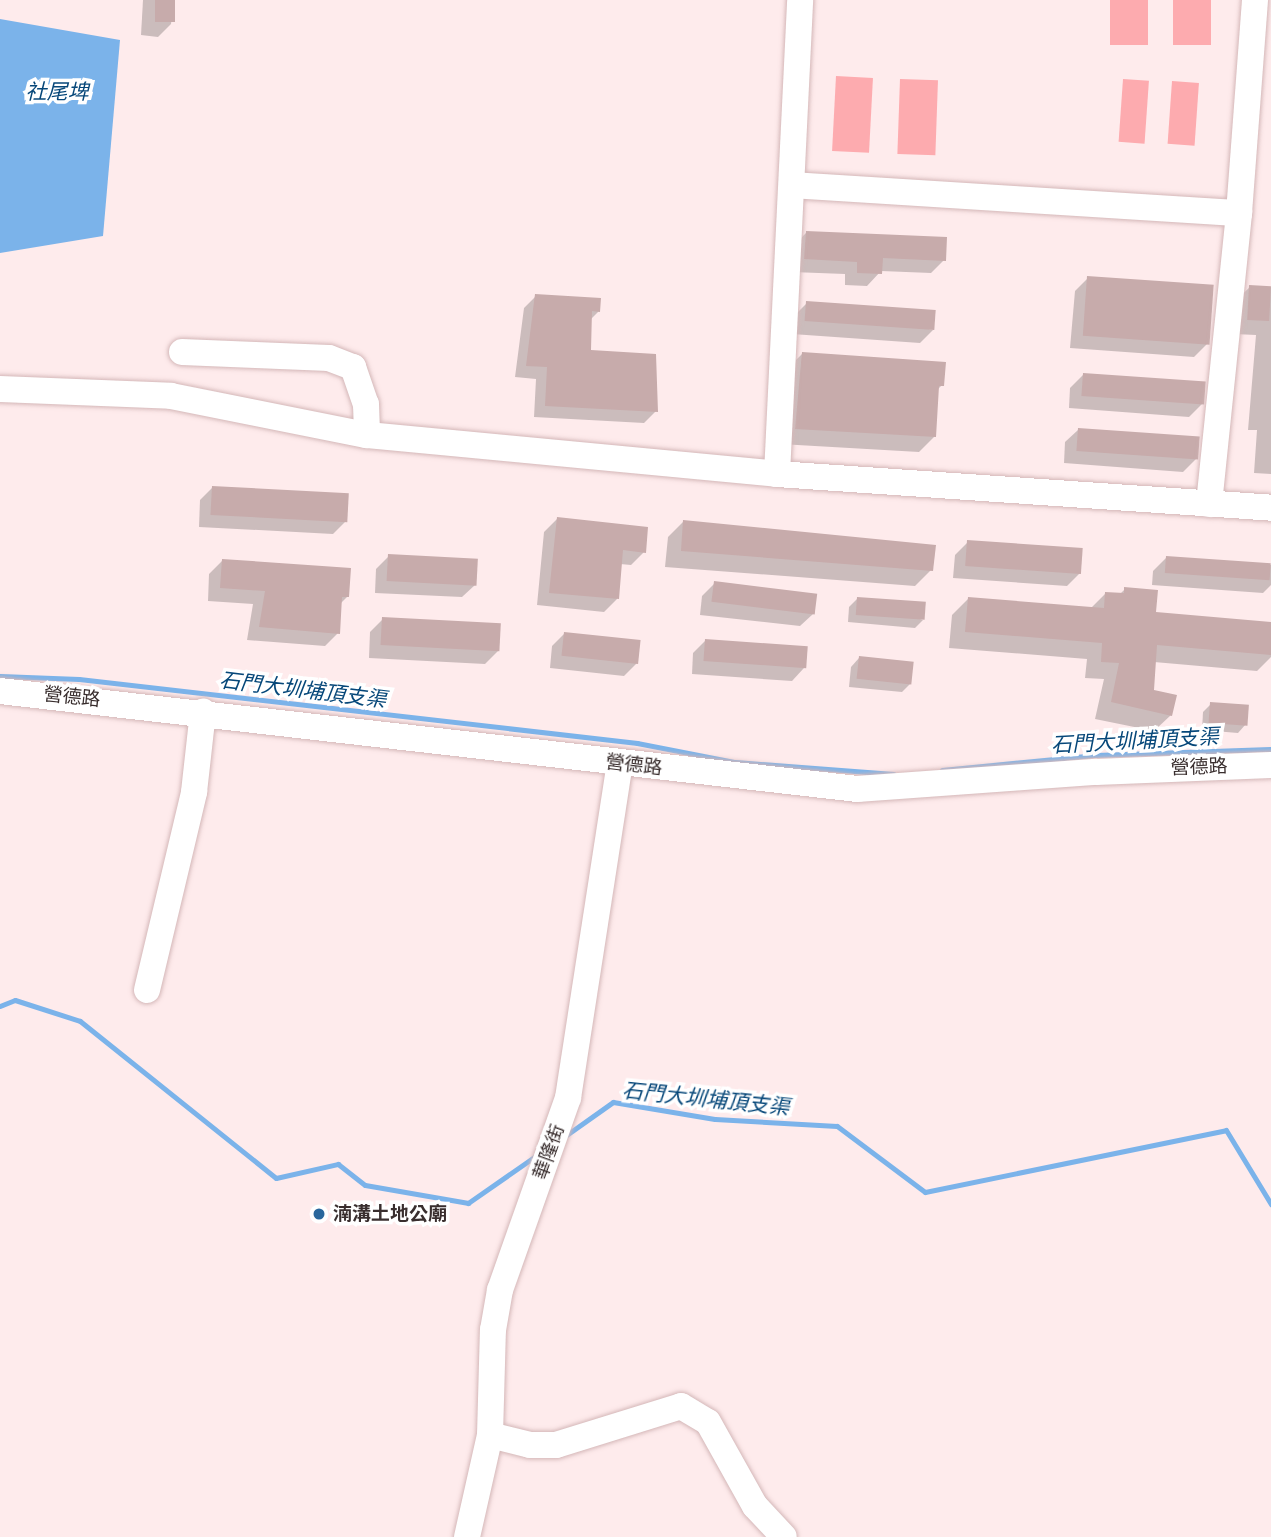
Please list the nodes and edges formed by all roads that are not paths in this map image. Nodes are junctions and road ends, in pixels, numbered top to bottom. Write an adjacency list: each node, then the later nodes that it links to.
1 (800, 0): 3 (street)
2 (1255, 0): 4 (street)
3 (792, 185): 4 (street); 8 (street)
4 (1239, 213): 9 (street)
5 (182, 352): 7 (street)
6 (0, 389): 7 (street)
7 (367, 435): 8 (street)
8 (777, 474): 9 (street)
9 (1209, 504): 10 (street)
10 (1271, 508)
11 (0, 691): 12 (street, 營德路)
12 (203, 712): 13 (street, 營德路); 15 (street)
13 (620, 763): 14 (street, 營德路); 16 (street, 華隆街)
14 (1271, 765)
15 (147, 990)
16 (490, 1435): 17 (street, 華隆街); 18 (street)
17 (467, 1537)
18 (785, 1537)

